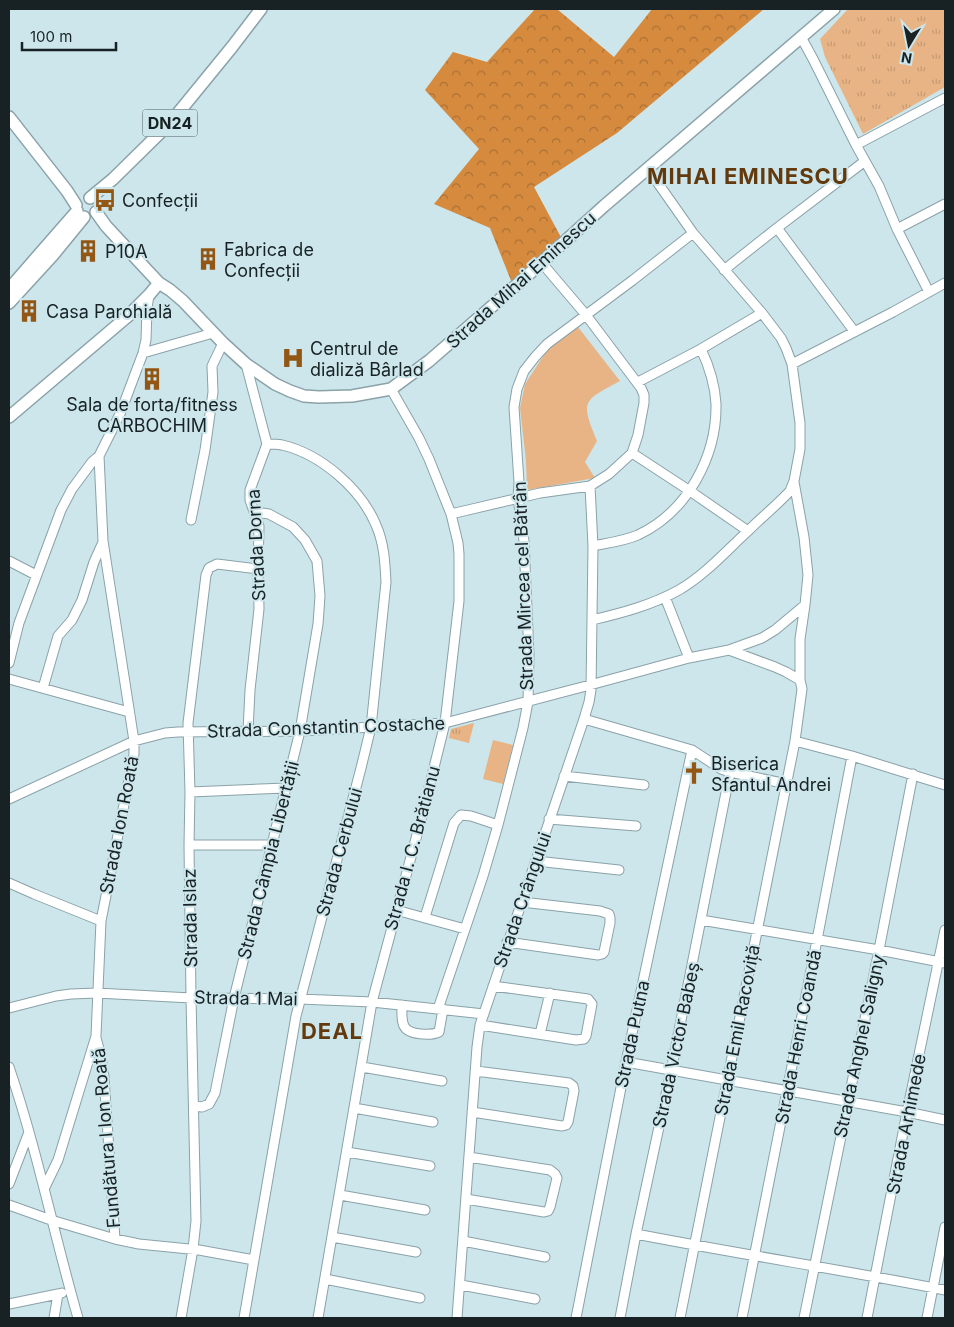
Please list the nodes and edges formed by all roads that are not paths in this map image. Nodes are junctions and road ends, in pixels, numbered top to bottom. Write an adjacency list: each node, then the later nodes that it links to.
1 (261, 9): 10 (main road, DN24)
2 (834, 9): 3 (main road, Strada Mihai Eminescu)
3 (801, 37): 6 (street); 8 (main road, Strada Mihai Eminescu)
4 (945, 98): 6 (street)
5 (9, 117): 10 (main road)
6 (856, 145): 7 (street)
7 (865, 161): 11 (street); 12 (street)
8 (648, 169): 13 (street); 14 (main road, Strada Mihai Eminescu)
9 (945, 204): 12 (street)
10 (86, 207): 16 (main road, Strada Mihai Eminescu); 18 (main road, DN24)
11 (778, 228): 15 (street); 24 (street)
12 (897, 229): 19 (street)
13 (693, 233): 15 (street); 23 (street, Strada Mircea cel Bătrân)
14 (541, 262): 23 (street); 32 (main road, Strada Mihai Eminescu)
15 (724, 270): 22 (street)
16 (159, 283): 20 (main road); 25 (main road, Strada Mihai Eminescu)
17 (945, 283): 19 (street)
18 (13, 287): 21 (main road, DN24)
19 (928, 292): 24 (street)
20 (149, 295): 28 (street); 33 (main road)
21 (9, 304)
22 (762, 313): 27 (street); 30 (street)
23 (586, 315): 31 (street); 40 (street, Strada Mircea cel Bătrân)
24 (854, 331): 30 (street)
25 (213, 333): 26 (main road, Strada Mihai Eminescu); 28 (street)
26 (223, 343): 29 (main road, Strada Mihai Eminescu); 43 (street)
27 (701, 349): 31 (street); 39 (street)
28 (143, 353): 36 (street)
29 (246, 364): 32 (main road, Strada Mihai Eminescu); 34 (street)
30 (792, 364): 37 (street)
31 (638, 382): 35 (street)
32 (391, 389): 42 (street, Strada I. C. Brătianu)
33 (9, 417)
34 (267, 444): 41 (street, Strada Dorna); 64 (street, Strada Cerbului)
35 (632, 453): 38 (street); 39 (street)
36 (99, 456): 45 (street, Strada Ion Roată); 49 (street)
37 (794, 481): 44 (street); 51 (street)
38 (590, 486): 40 (street); 46 (street, Strada Crângului)
39 (690, 491): 44 (street); 46 (street)
40 (518, 498): 42 (street); 60 (street, Strada Mircea cel Bătrân)
41 (255, 512): 48 (street, Strada Dorna); 66 (street, Strada Câmpia Libertății)
42 (451, 514): 63 (street, Strada I. C. Brătianu)
43 (191, 520)
44 (748, 531): 50 (street)
45 (104, 542): 59 (street); 61 (street, Strada Ion Roată)
46 (593, 546): 52 (street, Strada Crângului)
47 (9, 561): 49 (street)
48 (258, 568): 65 (street, Strada Dorna); 67 (street, Strada Islaz)
49 (36, 575): 55 (street)
50 (665, 597): 52 (street); 54 (street)
51 (805, 605): 53 (street, Strada Constantin Costache); 57 (street)
52 (592, 620): 58 (street, Strada Crângului)
53 (729, 650): 54 (street, Strada Constantin Costache); 57 (street)
54 (689, 658): 58 (street, Strada Constantin Costache)
55 (9, 663)
56 (9, 680): 59 (street)
57 (800, 680): 69 (street)
58 (590, 685): 60 (street, Strada Constantin Costache); 62 (street, Strada Crângului)
59 (43, 688): 61 (street)
60 (528, 702): 63 (street, Strada Constantin Costache); 82 (street, Strada Mircea cel Bătrân)
61 (129, 712): 68 (street, Strada Ion Roată)
62 (584, 719): 70 (street); 74 (street, Strada Crângului)
63 (445, 723): 64 (street, Strada Constantin Costache); 90 (street, Strada I. C. Brătianu)
64 (370, 728): 66 (street, Strada Constantin Costache); 106 (street, Strada Cerbului)
65 (248, 731): 66 (street, Strada Constantin Costache); 67 (street, Strada Constantin Costache)
66 (300, 731): 78 (street, Strada Câmpia Libertății)
67 (188, 732): 68 (street, Strada Constantin Costache); 79 (street, Strada Islaz)
68 (134, 741): 80 (street, Strada Constantin Costache); 93 (street, Strada Ion Roată)
69 (795, 742): 71 (street); 75 (street, Strada Emil Racoviță)
70 (692, 750): 72 (street); 115 (street, Strada Putna)
71 (852, 756): 73 (street); 97 (street, Strada Henri Coandă)
72 (730, 772): 75 (street); 92 (street, Strada Victor Babeș)
73 (913, 774): 77 (street); 99 (street, Strada Anghel Saligny)
74 (564, 776): 76 (street); 81 (street, Strada Crângului)
75 (787, 784): 95 (street, Strada Emil Racoviță)
76 (644, 785)
77 (945, 785)
78 (286, 788): 79 (street); 85 (street, Strada Câmpia Libertății)
79 (190, 792): 84 (street, Strada Islaz)
80 (9, 799)
81 (549, 819): 83 (street); 86 (street, Strada Crângului)
82 (498, 825): 91 (street); 94 (street, Strada Mircea cel Bătrân)
83 (636, 826)
84 (189, 844): 85 (street); 104 (street, Strada Islaz)
85 (272, 845): 105 (street, Strada Câmpia Libertății)
86 (536, 861): 87 (street); 89 (street, Strada Crângului)
87 (619, 870)
88 (9, 883): 93 (street)
89 (522, 902): 98 (street, Strada Crângului); 98 (street)
90 (396, 910): 91 (street); 107 (street, Strada I. C. Brătianu)
91 (425, 917): 94 (street)
92 (701, 920): 95 (street); 119 (street, Strada Victor Babeș)
93 (101, 921): 102 (street, Strada Ion Roată)
94 (465, 928): 110 (street, Strada Mircea cel Bătrân)
95 (757, 930): 97 (street); 120 (street, Strada Emil Racoviță)
96 (945, 930): 100 (street, Strada Arhimede)
97 (817, 940): 99 (street); 122 (street, Strada Henri Coandă)
98 (507, 942): 101 (street, Strada Crângului)
99 (879, 950): 100 (street); 123 (street, Strada Anghel Saligny)
100 (942, 963): 127 (street, Strada Arhimede)
101 (493, 986): 103 (street); 111 (street, Strada Crângului)
102 (97, 993): 104 (street, Strada 1 Mai); 109 (street, Strada 1 Mai); 114 (street, Strada Ion Roată)
103 (550, 993): 113 (street); 113 (street)
104 (191, 998): 105 (street, Strada 1 Mai); 124 (street, Strada Islaz)
105 (234, 998): 106 (street, Strada 1 Mai); 124 (street, Strada Câmpia Libertății)
106 (300, 999): 107 (street, Strada 1 Mai); 151 (street, Strada Cerbului)
107 (372, 1002): 108 (street, Strada 1 Mai); 116 (street, Strada I. C. Brătianu)
108 (402, 1005): 110 (street, Strada 1 Mai); 110 (street, Strada Mircea cel Bătrân)
109 (9, 1008)
110 (441, 1009): 111 (street, Strada 1 Mai)
111 (484, 1014): 112 (street, Strada Crângului)
112 (480, 1025): 113 (street); 117 (street, Strada Crângului)
113 (540, 1034)
114 (96, 1036): 135 (street, Strada Ion Roată); 144 (street, Fundătura I Ion Roată)
115 (626, 1062): 119 (street); 169 (street, Strada Putna)
116 (362, 1067): 121 (street); 125 (street, Strada I. C. Brătianu)
117 (476, 1070): 126 (street, Strada Crângului); 126 (street)
118 (9, 1071): 130 (street)
119 (671, 1071): 120 (street); 142 (street, Strada Victor Babeș)
120 (726, 1080): 122 (street); 146 (street, Strada Emil Racoviță)
121 (442, 1081)
122 (787, 1091): 123 (street); 149 (street, Strada Henri Coandă)
123 (848, 1102): 127 (street); 152 (street, Strada Anghel Saligny)
124 (194, 1106): 147 (street, Strada Islaz)
125 (354, 1108): 129 (street); 131 (street, Strada I. C. Brătianu)
126 (472, 1112): 132 (street, Strada Crângului)
127 (907, 1112): 128 (street); 153 (street, Strada Arhimede)
128 (945, 1120)
129 (433, 1122)
130 (29, 1132): 134 (street); 135 (street)
131 (347, 1152): 133 (street); 136 (street, Strada I. C. Brătianu)
132 (469, 1157): 137 (street, Strada Crângului); 137 (street)
133 (430, 1166)
134 (9, 1184)
135 (44, 1187): 140 (street)
136 (340, 1195): 139 (street); 143 (street, Strada I. C. Brătianu)
137 (466, 1199): 145 (street, Strada Crângului)
138 (9, 1205): 140 (street)
139 (425, 1210)
140 (52, 1220): 144 (street); 157 (street)
141 (945, 1227): 156 (street)
142 (636, 1234): 146 (street); 170 (street, Strada Victor Babeș)
143 (332, 1237): 148 (street); 154 (street, Strada I. C. Brătianu)
144 (115, 1239): 147 (street)
145 (463, 1241): 150 (street); 155 (street, Strada Crângului)
146 (695, 1245): 149 (street); 171 (street, Strada Emil Racoviță)
147 (193, 1249): 151 (street); 165 (street, Strada Islaz)
148 (416, 1252)
149 (754, 1256): 152 (street); 172 (street, Strada Henri Coandă)
150 (545, 1257)
151 (254, 1260): 166 (street, Strada Cerbului)
152 (814, 1266): 153 (street); 173 (street, Strada Anghel Saligny)
153 (875, 1276): 156 (street); 174 (street, Strada Arhimede)
154 (325, 1280): 160 (street); 167 (street, Strada I. C. Brătianu)
155 (460, 1285): 161 (street); 168 (street, Strada Crângului)
156 (934, 1288): 158 (street); 175 (street)
157 (70, 1290): 159 (street); 164 (street)
158 (945, 1290)
159 (58, 1294): 162 (street); 163 (street)
160 (420, 1298)
161 (535, 1299)
162 (9, 1304)
163 (54, 1318)
164 (78, 1318)
165 (181, 1318)
166 (244, 1318)
167 (318, 1318)
168 (457, 1318)
169 (576, 1318)
170 (620, 1318)
171 (680, 1318)
172 (742, 1318)
173 (804, 1318)
174 (867, 1318)
175 (927, 1318)

